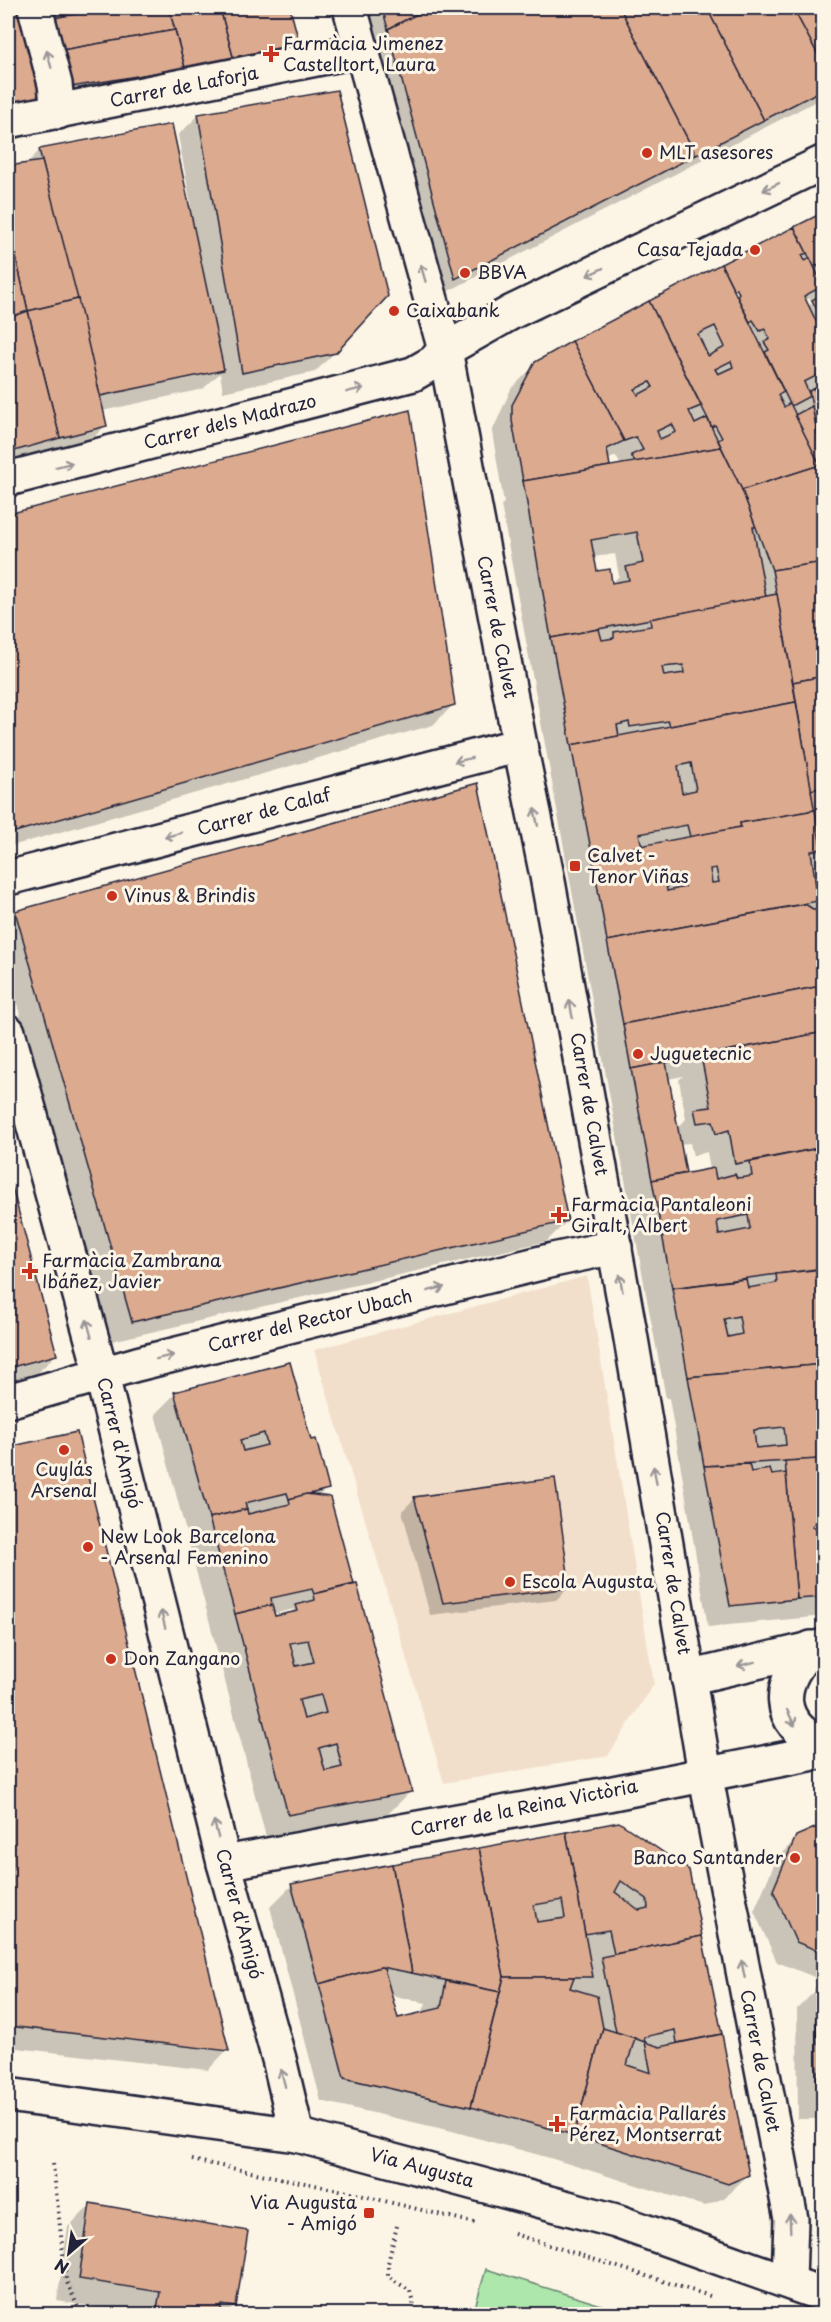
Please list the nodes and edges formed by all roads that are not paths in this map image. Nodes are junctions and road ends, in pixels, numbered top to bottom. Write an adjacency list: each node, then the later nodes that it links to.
1 (35, 8): 4 (street, one-way to 1)
2 (350, 8): 3 (street, Carrer de Calvet)
3 (361, 50): 4 (street, Carrer de Laforja); 7 (street, Carrer de Calvet, one-way to 3)
4 (58, 112): 5 (street, Carrer de Laforja)
5 (8, 122)
6 (824, 162): 7 (street, Carrer dels Madrazo, one-way to 7)
7 (445, 350): 8 (street, Carrer dels Madrazo, one-way to 7); 9 (street, Carrer de Calvet)
8 (8, 479)
9 (520, 745): 10 (street, Carrer de Calaf, one-way to 10); 12 (street, Carrer de Calvet, one-way to 9)
10 (8, 878)
11 (8, 1032): 13 (street, Carrer d'Amigó, one-way to 11)
12 (615, 1247): 13 (street, Carrer del Rector Ubach, one-way to 12); 16 (street, Carrer de Calvet, one-way to 12)
13 (102, 1376): 14 (street, Carrer del Rector Ubach); 20 (street, Carrer d'Amigó, one-way to 13)
14 (8, 1401)
15 (817, 1647): 16 (street, one-way to 16); 17 (street, one-way to 17)
16 (687, 1678): 19 (street, Carrer de Calvet)
17 (824, 1746)
18 (824, 1751): 19 (street, Carrer de la Reina Victòria)
19 (705, 1773): 20 (street, Carrer de la Reina Victòria); 23 (street, Carrer de Calvet, one-way to 19)
20 (224, 1863): 22 (street, Carrer d'Amigó, one-way to 20)
21 (8, 2095): 22 (street, Via Augusta)
22 (297, 2134): 23 (street, Via Augusta)
23 (789, 2281): 24 (street, Via Augusta)
24 (824, 2295)

